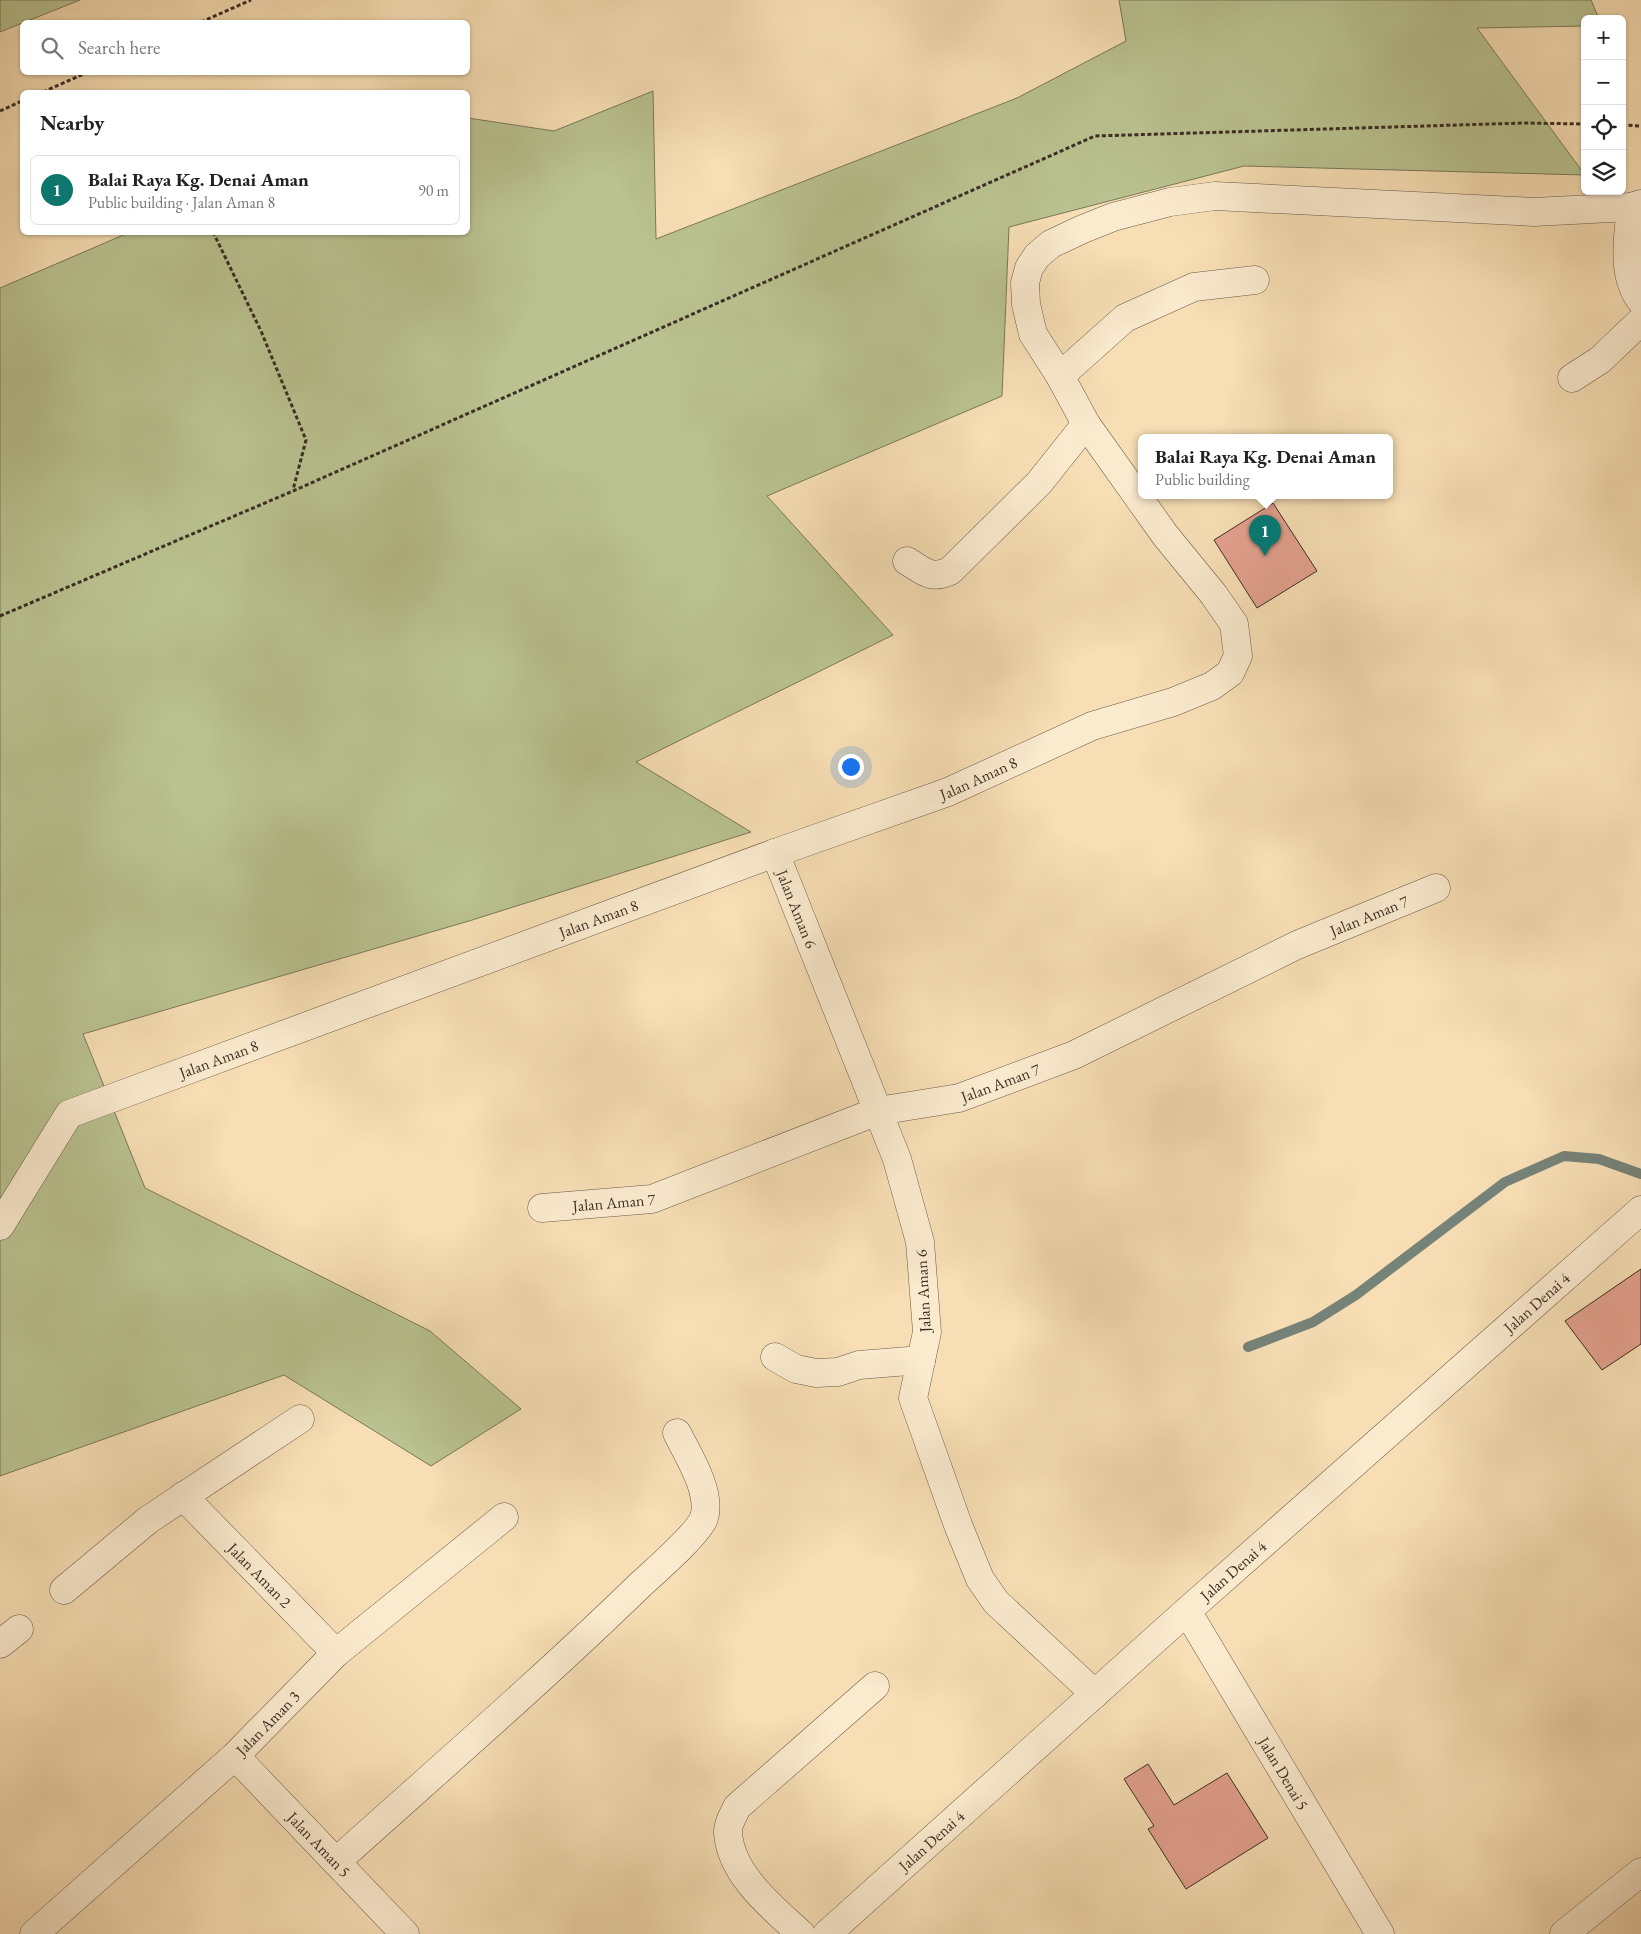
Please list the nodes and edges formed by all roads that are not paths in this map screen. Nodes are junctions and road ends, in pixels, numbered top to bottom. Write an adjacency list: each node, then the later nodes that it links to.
1 (1636, 206): 3 (street); 5 (street)
2 (1255, 280): 5 (street)
3 (1641, 301)
4 (1641, 321): 6 (street)
5 (1060, 376): 7 (street)
6 (1572, 378)
7 (1086, 424): 8 (street, Jalan Aman 8); 10 (street)
8 (1138, 497)
9 (1139, 499): 11 (street, Jalan Aman 8)
10 (907, 561)
11 (775, 853): 13 (street, Jalan Aman 6); 16 (street, Jalan Aman 8)
12 (1436, 888): 13 (street, Jalan Aman 7)
13 (878, 1111): 14 (street, Jalan Aman 7); 18 (street, Jalan Aman 6)
14 (542, 1208)
15 (1641, 1210): 24 (street, Jalan Denai 4)
16 (0, 1226)
17 (775, 1357): 18 (street)
18 (922, 1360): 27 (street, Jalan Aman 6)
19 (300, 1419): 21 (street)
20 (677, 1433): 29 (street)
21 (183, 1496): 23 (street); 25 (street, Jalan Aman 2)
22 (504, 1517): 25 (street, Jalan Aman 3)
23 (64, 1590)
24 (1187, 1611): 27 (street, Jalan Denai 4); 35 (street, Jalan Denai 5)
25 (336, 1653): 28 (street, Jalan Aman 3)
26 (875, 1686): 33 (street)
27 (1095, 1694): 34 (street, Jalan Denai 4)
28 (235, 1756): 29 (street, Jalan Aman 5); 31 (street, Jalan Aman 3)
29 (336, 1862): 32 (street, Jalan Aman 5)
30 (1641, 1872): 36 (street)
31 (34, 1934)
32 (405, 1934)
33 (801, 1934)
34 (827, 1934)
35 (1380, 1934)
36 (1564, 1934)

